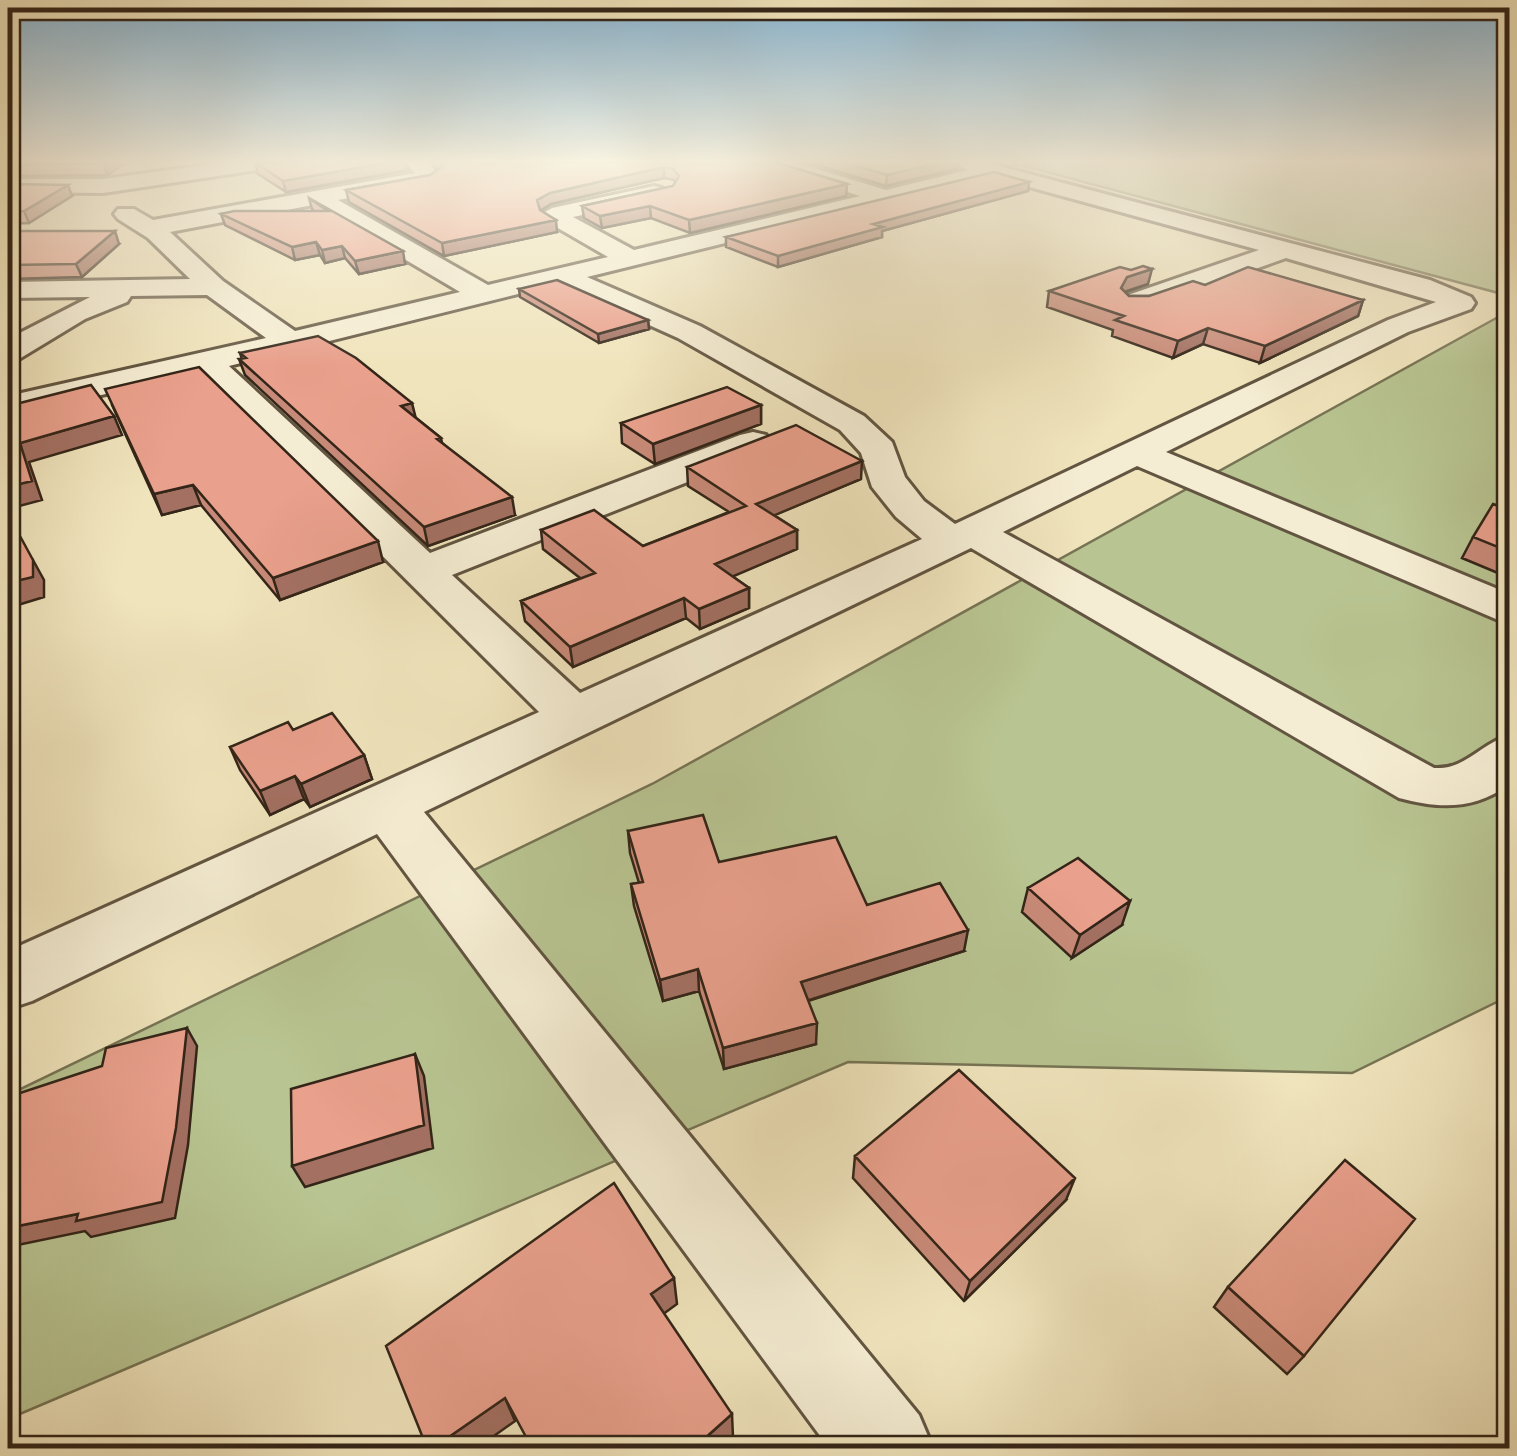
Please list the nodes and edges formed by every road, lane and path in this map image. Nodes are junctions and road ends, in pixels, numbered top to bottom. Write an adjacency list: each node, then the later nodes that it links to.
1 (132, 231): 7 (street)
2 (163, 231): 11 (street)
3 (374, 231): 14 (street)
4 (581, 231): 9 (street)
5 (741, 231): 9 (street)
6 (1214, 231): 8 (street)
7 (104, 234)
8 (1284, 250): 15 (street); 21 (street)
9 (629, 258): 10 (street)
10 (558, 274): 14 (street); 20 (street)
11 (212, 287): 13 (street); 16 (street)
12 (8, 290): 13 (street)
13 (131, 290): 17 (street)
14 (481, 293): 16 (street)
15 (1135, 302)
16 (288, 340): 18 (street)
17 (8, 352)
18 (206, 362): 19 (street); 23 (street)
19 (8, 406)
20 (834, 412): 22 (street); 23 (street)
21 (1137, 454): 22 (street); 24 (street)
22 (962, 537): 25 (street); 26 (street)
23 (423, 571): 25 (street)
24 (1510, 611)
25 (573, 716): 27 (street)
26 (1510, 753)
27 (385, 803): 28 (street); 29 (street)
28 (8, 981)
29 (886, 1448)

